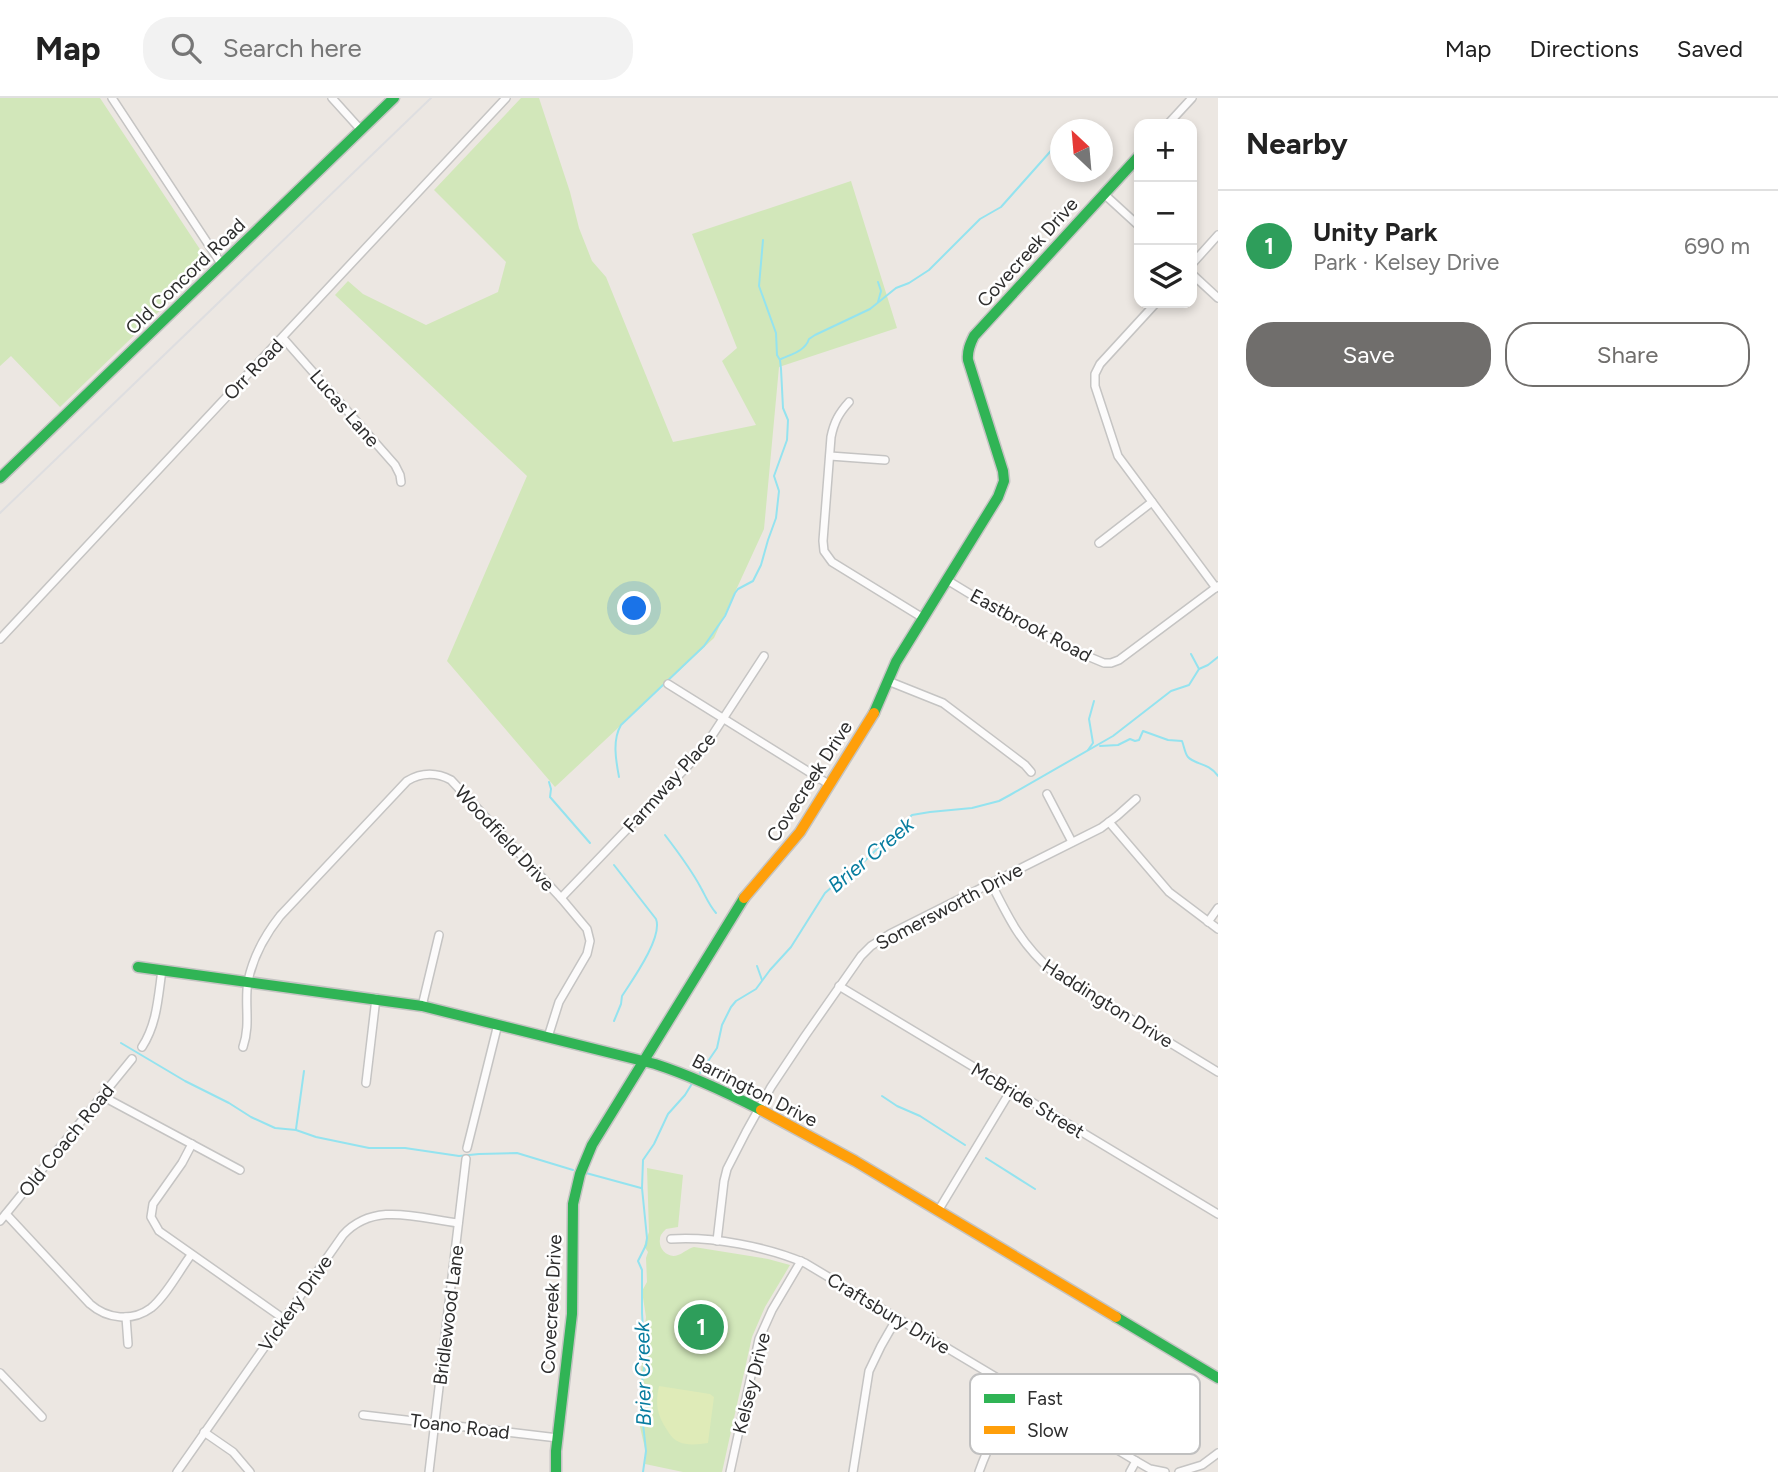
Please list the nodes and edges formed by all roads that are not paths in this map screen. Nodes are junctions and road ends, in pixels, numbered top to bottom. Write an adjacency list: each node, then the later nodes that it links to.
1 (112, 98): 13 (street)
2 (332, 98): 7 (street)
3 (394, 98): 7 (street, Old Concord Road)
4 (506, 98): 17 (street, Orr Road)
5 (1192, 98): 6 (street)
6 (1173, 119)
7 (361, 130): 13 (street, Old Concord Road)
8 (1134, 161): 9 (street, Covecreek Drive)
9 (1104, 194): 10 (street); 25 (street, Covecreek Drive)
10 (1134, 221)
11 (1218, 235): 12 (street)
12 (1197, 258)
13 (222, 265): 21 (street, Old Concord Road)
14 (1197, 279): 15 (street)
15 (1218, 298)
16 (1151, 308): 23 (street)
17 (283, 338): 22 (street, Lucas Lane); 28 (street, Orr Road)
18 (849, 402): 19 (street)
19 (830, 456): 20 (street); 27 (street)
20 (885, 460)
21 (0, 478)
22 (401, 482)
23 (1152, 502): 24 (street); 26 (street)
24 (1099, 543)
25 (947, 580): 26 (street, Eastbrook Road); 27 (street, Covecreek Drive)
26 (1217, 587)
27 (923, 618): 30 (street, Covecreek Drive)
28 (0, 639)
29 (764, 656): 32 (street, Farmway Place)
30 (888, 681): 33 (street); 34 (street, Covecreek Drive)
31 (668, 684): 32 (street)
32 (723, 719): 34 (street); 40 (street, Farmway Place)
33 (1031, 772)
34 (830, 785): 56 (street, Covecreek Drive)
35 (1047, 794): 38 (street)
36 (1136, 799): 37 (street, Somersworth Drive)
37 (1109, 822): 38 (street, Somersworth Drive); 42 (street)
38 (1072, 842): 39 (street, Somersworth Drive)
39 (991, 883): 48 (street, Somersworth Drive); 57 (street, Haddington Drive)
40 (561, 898): 47 (street, Woodfield Drive); 52 (street, Woodfield Drive)
41 (1218, 908): 42 (street)
42 (1208, 922): 43 (street)
43 (1218, 929)
44 (439, 935): 50 (street)
45 (138, 967): 46 (street, Barrington Drive)
46 (162, 970): 47 (street, Barrington Drive); 53 (street)
47 (248, 982): 49 (street, Barrington Drive); 54 (street, Woodfield Drive)
48 (839, 986): 59 (street, McBride Street); 61 (street, Somersworth Drive)
49 (376, 998): 50 (street, Barrington Drive); 58 (street)
50 (422, 1006): 51 (street, Barrington Drive)
51 (498, 1024): 52 (street, Barrington Drive); 63 (street)
52 (548, 1037): 56 (street, Barrington Drive)
53 (142, 1047)
54 (243, 1047)
55 (132, 1059): 60 (street, Old Coach Road)
56 (643, 1061): 61 (street, Barrington Drive); 86 (street, Covecreek Drive)
57 (1218, 1072)
58 (366, 1083)
59 (1011, 1090): 66 (street); 68 (street, McBride Street)
60 (102, 1096): 62 (street); 67 (street, Old Coach Road)
61 (759, 1109): 66 (street, Barrington Drive); 72 (street, Somersworth Drive)
62 (192, 1144): 65 (street); 73 (street)
63 (467, 1148)
64 (466, 1159): 70 (street, Bridlewood Lane)
65 (240, 1170)
66 (938, 1211): 81 (street, Barrington Drive)
67 (6, 1214): 69 (street, Old Coach Road); 75 (street)
68 (1218, 1214)
69 (0, 1221)
70 (458, 1223): 77 (street, Vickery Drive); 84 (street, Bridlewood Lane)
71 (671, 1239): 72 (street, Craftsbury Drive)
72 (717, 1241): 74 (street, Craftsbury Drive)
73 (191, 1255): 75 (street); 77 (street)
74 (802, 1261): 76 (street, Craftsbury Drive); 95 (street, Kelsey Drive)
75 (126, 1317): 78 (street)
76 (897, 1318): 80 (street, Craftsbury Drive); 96 (street)
77 (284, 1319): 85 (street, Vickery Drive)
78 (128, 1344)
79 (0, 1373): 83 (street)
80 (990, 1374)
81 (1218, 1378)
82 (363, 1415): 84 (street, Toano Road)
83 (42, 1418)
84 (435, 1423): 86 (street, Toano Road); 93 (street, Bridlewood Lane)
85 (204, 1432): 91 (street, Vickery Drive); 92 (street)
86 (558, 1437): 94 (street, Covecreek Drive)
87 (1218, 1453): 100 (street)
88 (987, 1454): 97 (street)
89 (1124, 1454): 90 (street, Craftsbury Drive)
90 (1136, 1461): 98 (street); 99 (street, Craftsbury Drive)
91 (177, 1472)
92 (250, 1472)
93 (429, 1472)
94 (556, 1472)
95 (730, 1472)
96 (853, 1472)
97 (979, 1472)
98 (1130, 1472)
99 (1165, 1472)
100 (1179, 1472)

